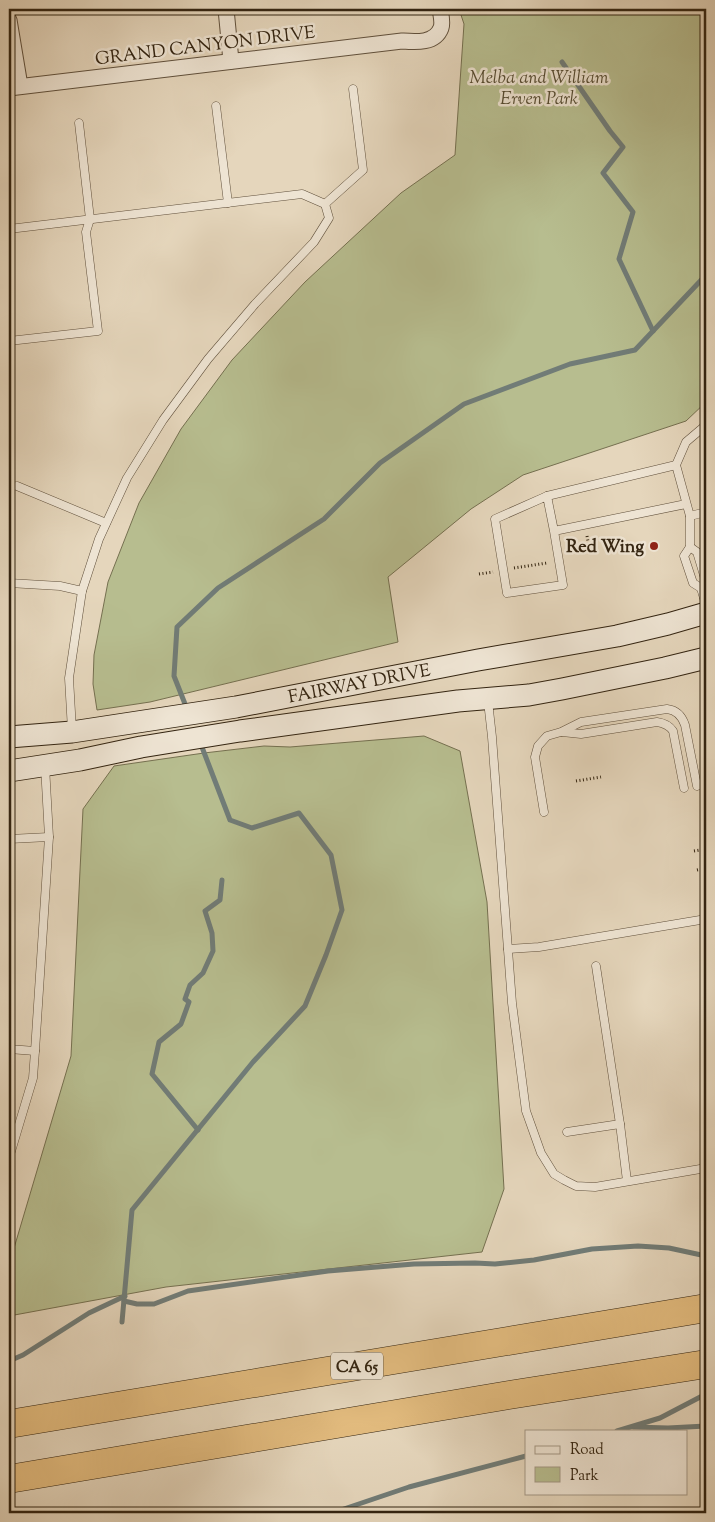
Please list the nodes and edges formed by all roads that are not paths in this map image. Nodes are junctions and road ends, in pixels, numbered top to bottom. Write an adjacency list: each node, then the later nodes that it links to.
1 (226, 9): 4 (street)
2 (440, 9): 4 (street, GRAND CANYON DRIVE)
3 (9, 20): 5 (street)
4 (231, 61): 5 (street, GRAND CANYON DRIVE)
5 (14, 87)
6 (354, 89): 10 (lane)
7 (216, 106): 9 (lane)
8 (79, 123): 11 (lane)
9 (228, 203): 10 (lane); 11 (lane)
10 (325, 204): 21 (lane)
11 (90, 219): 12 (lane); 13 (lane)
12 (9, 229)
13 (9, 341)
14 (706, 425): 15 (lane)
15 (676, 465): 17 (lane); 18 (lane)
16 (17, 486): 21 (lane)
17 (547, 496): 22 (lane); 22 (lane)
18 (686, 504): 20 (lane); 22 (lane)
19 (706, 512): 20 (lane)
20 (690, 516): 23 (lane)
21 (106, 523): 26 (lane)
22 (554, 531)
23 (690, 547): 25 (lane); 25 (lane)
24 (9, 582): 26 (lane)
25 (701, 588): 27 (lane)
26 (82, 591): 31 (lane)
27 (706, 605)
28 (706, 612): 31 (main road, FAIRWAY DRIVE)
29 (706, 658): 30 (main road, FAIRWAY DRIVE)
30 (487, 698): 34 (main road, FAIRWAY DRIVE); 42 (lane)
31 (72, 732): 33 (main road, FAIRWAY DRIVE)
32 (562, 732): 36 (lane); 37 (lane); 38 (lane)
33 (9, 737)
34 (45, 766): 35 (main road, FAIRWAY DRIVE); 39 (lane)
35 (9, 771)
36 (697, 786)
37 (684, 788)
38 (544, 812)
39 (49, 837): 40 (lane); 45 (lane)
40 (9, 839)
41 (706, 919): 42 (lane)
42 (508, 949): 50 (lane)
43 (596, 966): 46 (lane)
44 (9, 1049): 45 (lane)
45 (35, 1051): 48 (lane)
46 (620, 1124): 47 (lane); 50 (lane)
47 (567, 1132)
48 (9, 1158)
49 (706, 1168): 50 (lane)
50 (627, 1181)
51 (706, 1308): 53 (highway, CA 65)
52 (706, 1364): 54 (highway)
53 (9, 1424)
54 (9, 1479)

